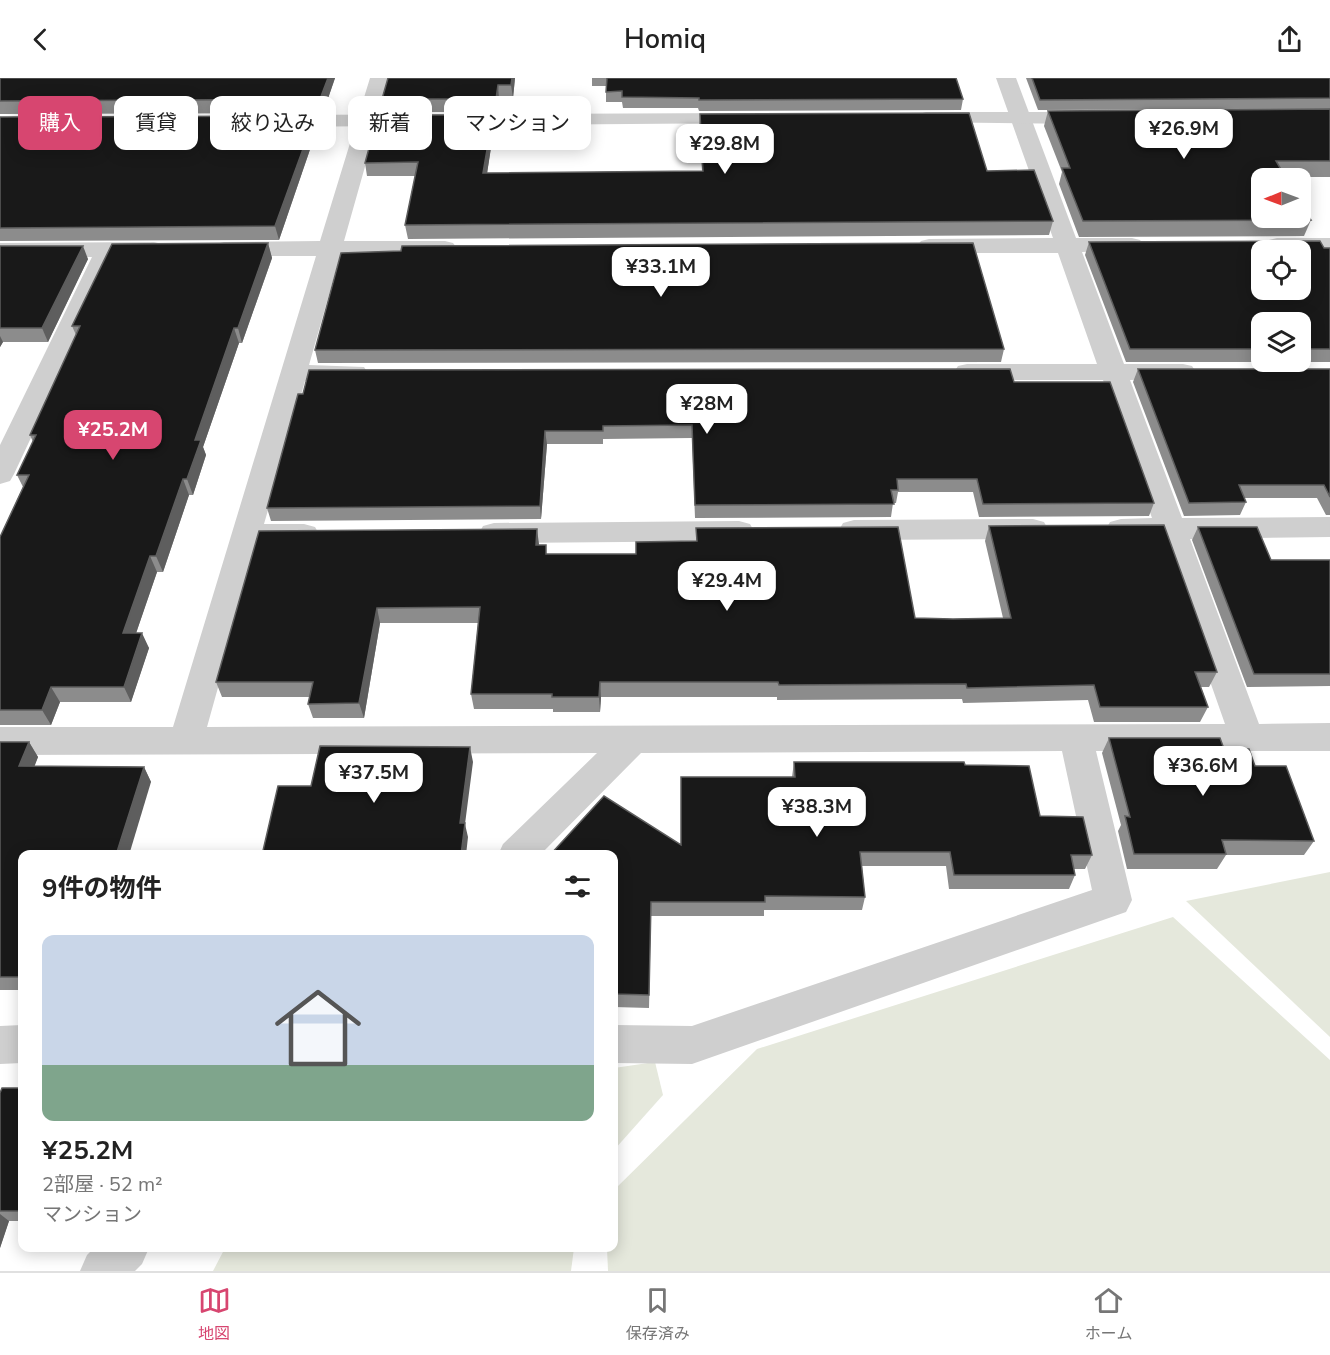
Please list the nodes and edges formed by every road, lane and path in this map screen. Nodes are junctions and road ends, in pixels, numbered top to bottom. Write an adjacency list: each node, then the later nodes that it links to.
1 (380, 78): 3 (street)
2 (1006, 78): 5 (street)
3 (375, 96)
4 (903, 118): 5 (street)
5 (1021, 118): 6 (street); 14 (street)
6 (1116, 118)
7 (761, 119): 8 (street)
8 (432, 121)
9 (359, 150): 16 (street)
10 (1311, 244): 11 (street)
11 (1330, 244)
12 (1151, 245): 14 (street)
13 (901, 246): 14 (street)
14 (1068, 246): 20 (street)
15 (473, 248): 16 (street)
16 (330, 249): 18 (street); 22 (street)
17 (0, 250): 18 (street)
18 (107, 250): 24 (street)
19 (947, 372): 20 (street)
20 (1114, 372): 21 (street); 26 (street)
21 (1205, 372)
22 (293, 373): 23 (street); 32 (street)
23 (377, 373)
24 (0, 474)
25 (1330, 527): 26 (street)
26 (1170, 528): 28 (street); 34 (street)
27 (1064, 529): 30 (street)
28 (1099, 529)
29 (768, 531): 31 (street)
30 (827, 531)
31 (471, 533)
32 (246, 534): 33 (street); 38 (street)
33 (329, 534)
34 (1247, 737): 35 (street); 36 (street)
35 (1330, 737)
36 (1076, 738): 37 (street); 42 (street)
37 (633, 739): 38 (street); 40 (street)
38 (186, 740): 39 (street)
39 (0, 741)
40 (521, 850)
41 (18, 1044): 43 (street)
42 (618, 1044)
43 (0, 1045)
44 (122, 1252): 45 (street)
45 (103, 1271)

